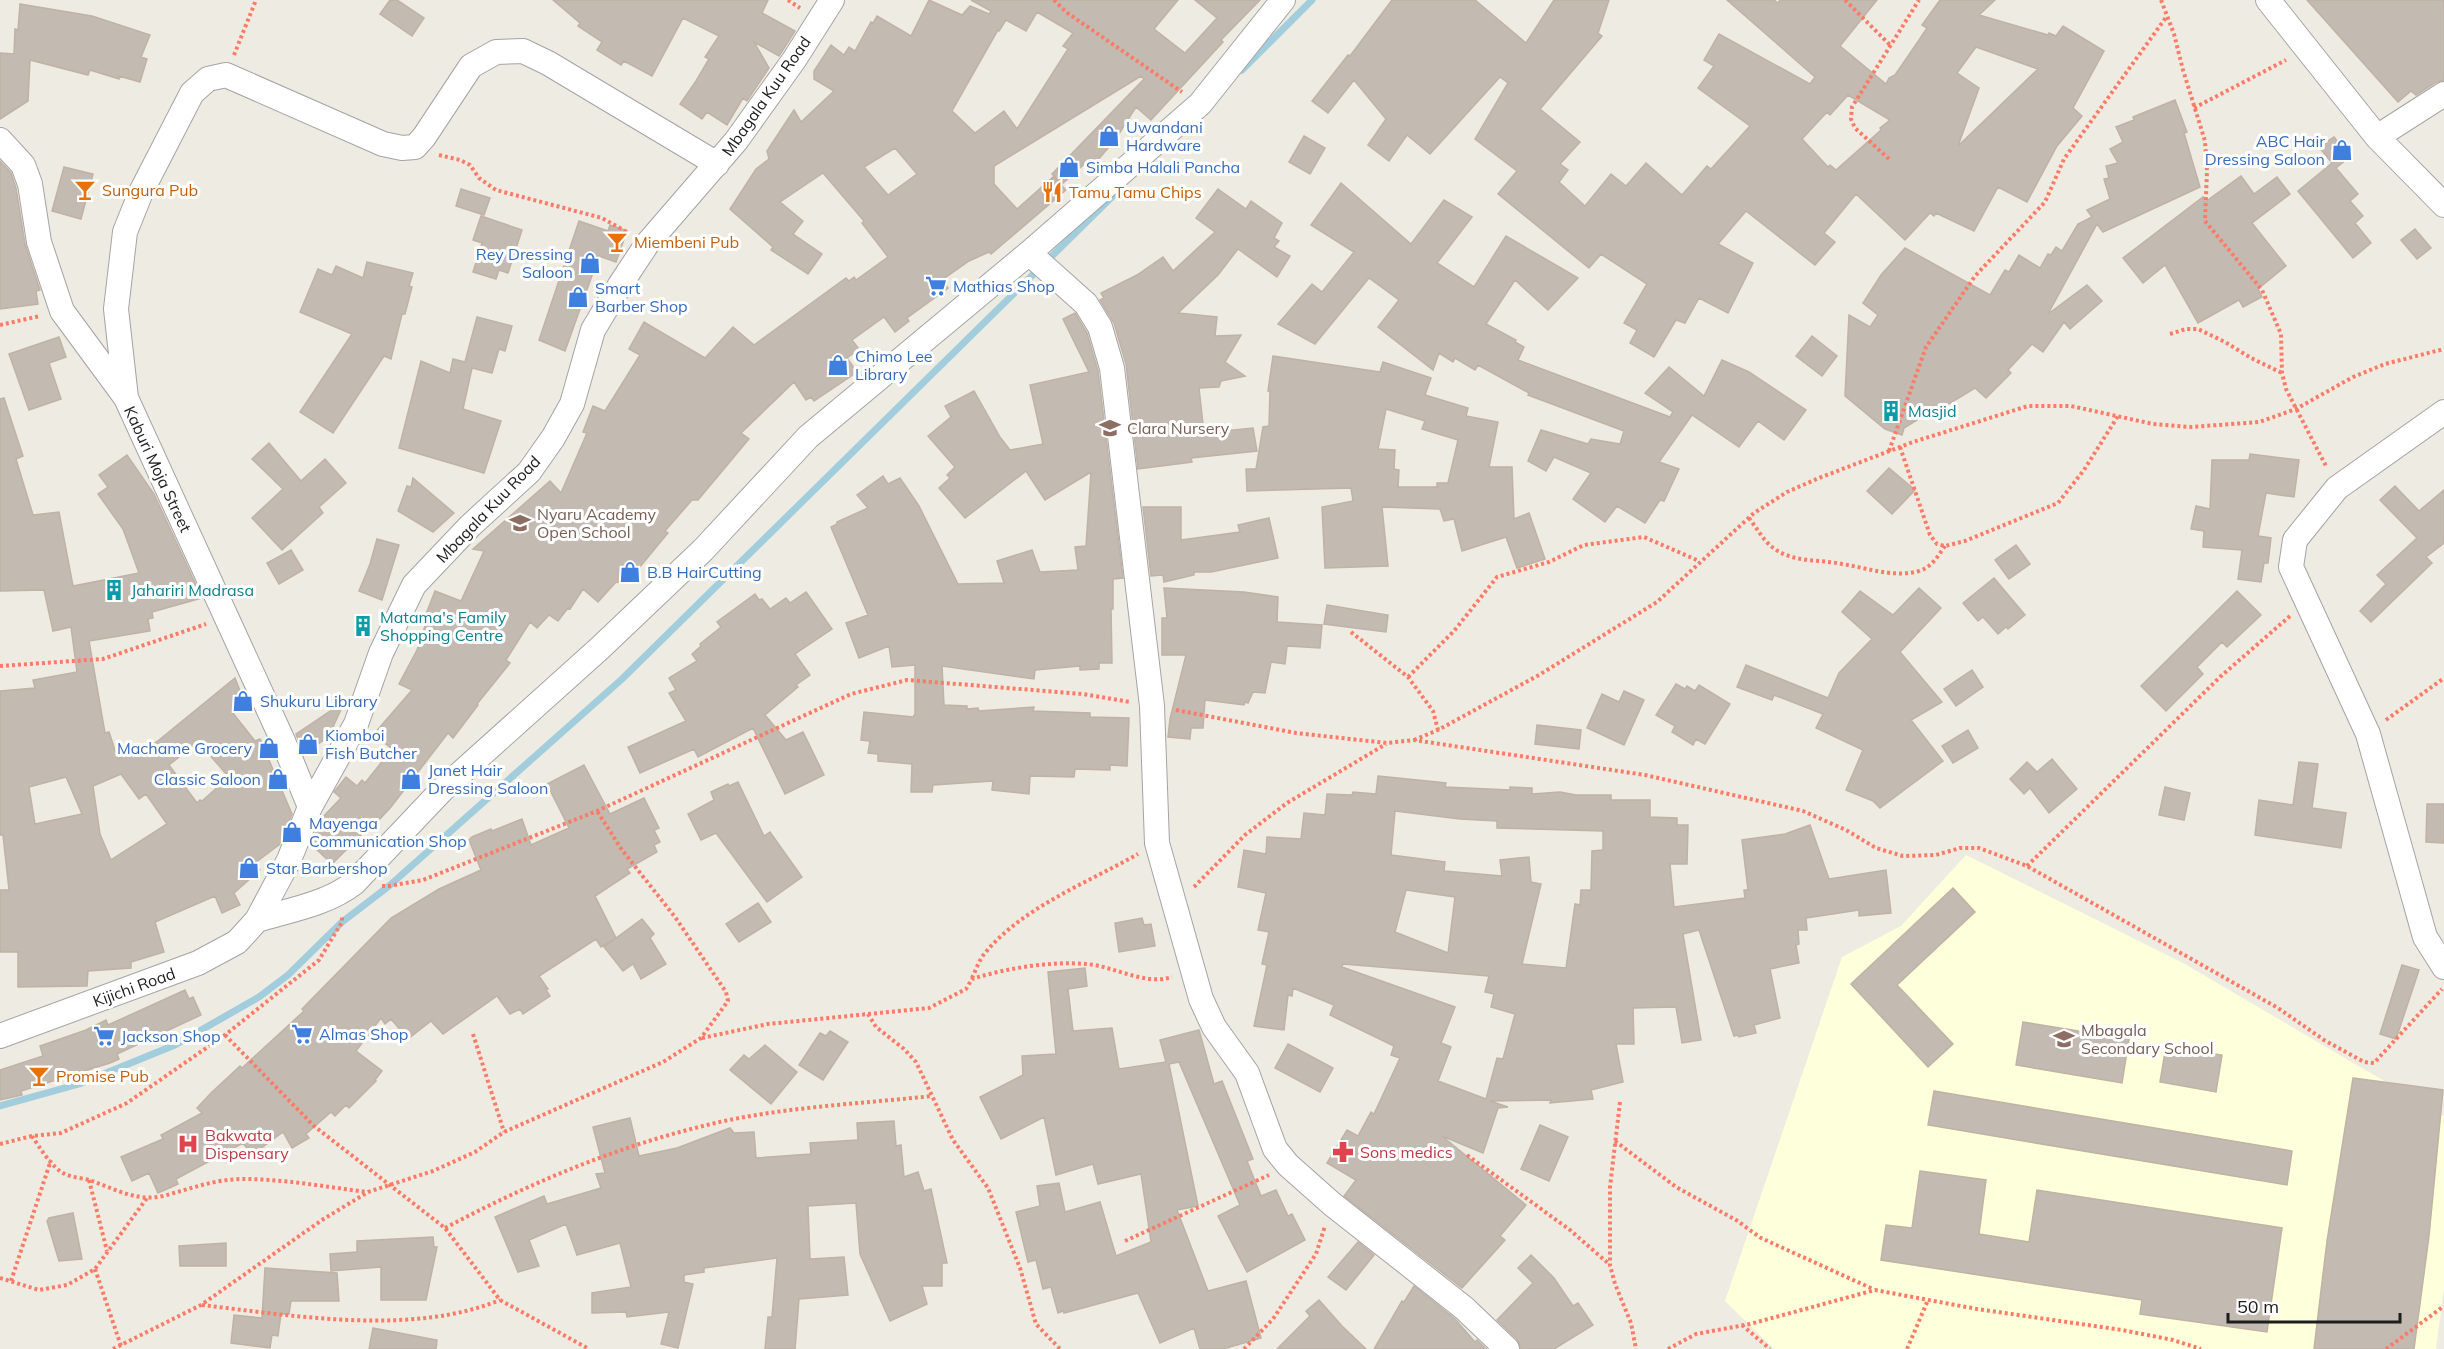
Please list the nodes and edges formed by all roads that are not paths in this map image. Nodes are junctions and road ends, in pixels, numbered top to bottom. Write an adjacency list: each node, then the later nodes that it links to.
1 (832, 0): 7 (street, Mbagala Kuu Road)
2 (1283, 0): 9 (street)
3 (2268, 0): 5 (street)
4 (2444, 94): 5 (street)
5 (2377, 137): 8 (street)
6 (0, 140): 10 (street, Kaburi Moja Street)
7 (717, 164): 10 (street); 12 (street, Mbagala Kuu Road)
8 (2444, 205)
9 (1029, 253): 13 (street); 16 (street)
10 (126, 398): 12 (street, Kaburi Moja Street)
11 (2444, 412): 14 (street)
12 (310, 807): 13 (street, Mbagala Kuu Road)
13 (257, 920): 15 (street, Kijichi Road)
14 (2444, 967)
15 (0, 1036)
16 (1507, 1349)

